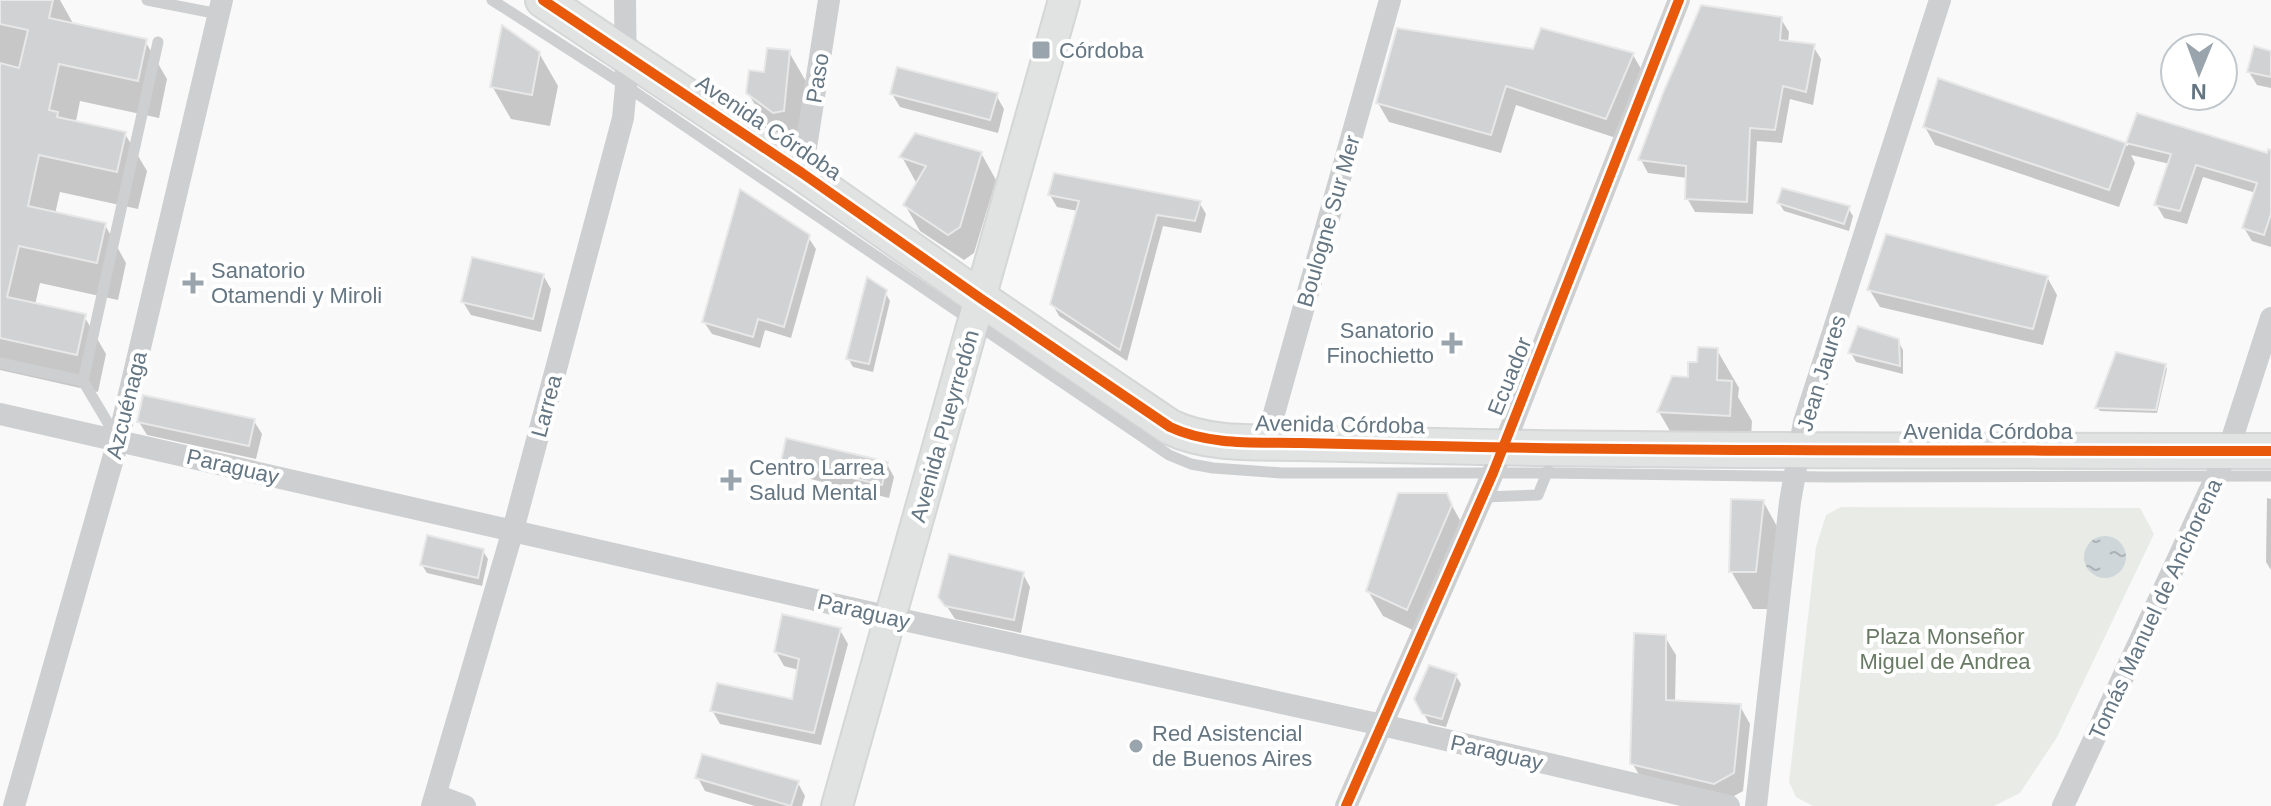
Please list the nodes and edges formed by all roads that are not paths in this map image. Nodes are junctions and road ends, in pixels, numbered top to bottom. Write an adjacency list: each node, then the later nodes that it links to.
1 (147, 0): 10 (lane)
2 (492, 0): 12 (lane, Avenida Córdoba)
3 (543, 0): 12 (main road, Avenida Córdoba)
4 (625, 0): 12 (street, Larrea)
5 (829, 0): 13 (street, Paso)
6 (1064, 0): 14 (main road, Avenida Pueyrredón)
7 (1390, 0): 20 (street, Boulogne Sur Mer)
8 (1679, 0): 22 (street, Ecuador)
9 (1940, 0): 24 (street, Jean Jaures)
10 (220, 7): 19 (street, Azcuénaga)
11 (158, 42): 17 (lane)
12 (626, 71): 13 (main road, Avenida Córdoba); 28 (street, Larrea)
13 (800, 188): 14 (main road, Avenida Córdoba)
14 (976, 310): 20 (main road, Avenida Córdoba); 22 (lane, Avenida Córdoba); 29 (main road, Avenida Pueyrredón)
15 (2271, 318): 25 (street, Tomás Manuel de Anchorena)
16 (0, 363): 17 (lane)
17 (83, 381): 19 (lane)
18 (0, 414): 19 (street, Paraguay)
19 (118, 441): 28 (street, Paraguay); 32 (street, Azcuénaga)
20 (1266, 442): 22 (main road, Avenida Córdoba)
21 (2271, 451): 25 (main road, Avenida Córdoba)
22 (1497, 461): 23 (main road, Avenida Córdoba); 27 (street, Ecuador)
23 (1551, 461): 24 (main road, Avenida Córdoba); 27 (lane)
24 (1796, 464): 25 (main road, Avenida Córdoba); 37 (street, Jean Jaures)
25 (2222, 464): 26 (lane, Avenida Córdoba); 38 (street, Tomás Manuel de Anchorena)
26 (2271, 476)
27 (1482, 497): 30 (street, Ecuador)
28 (513, 530): 29 (street, Paraguay); 31 (street, Larrea)
29 (890, 617): 30 (street, Paraguay); 34 (main road, Avenida Pueyrredón)
30 (1382, 725): 35 (street, Ecuador); 36 (street, Paraguay)
31 (434, 800): 33 (street)
32 (14, 806)
33 (465, 806)
34 (837, 806)
35 (1346, 806)
36 (1729, 806)
37 (1756, 806)
38 (2063, 806)

